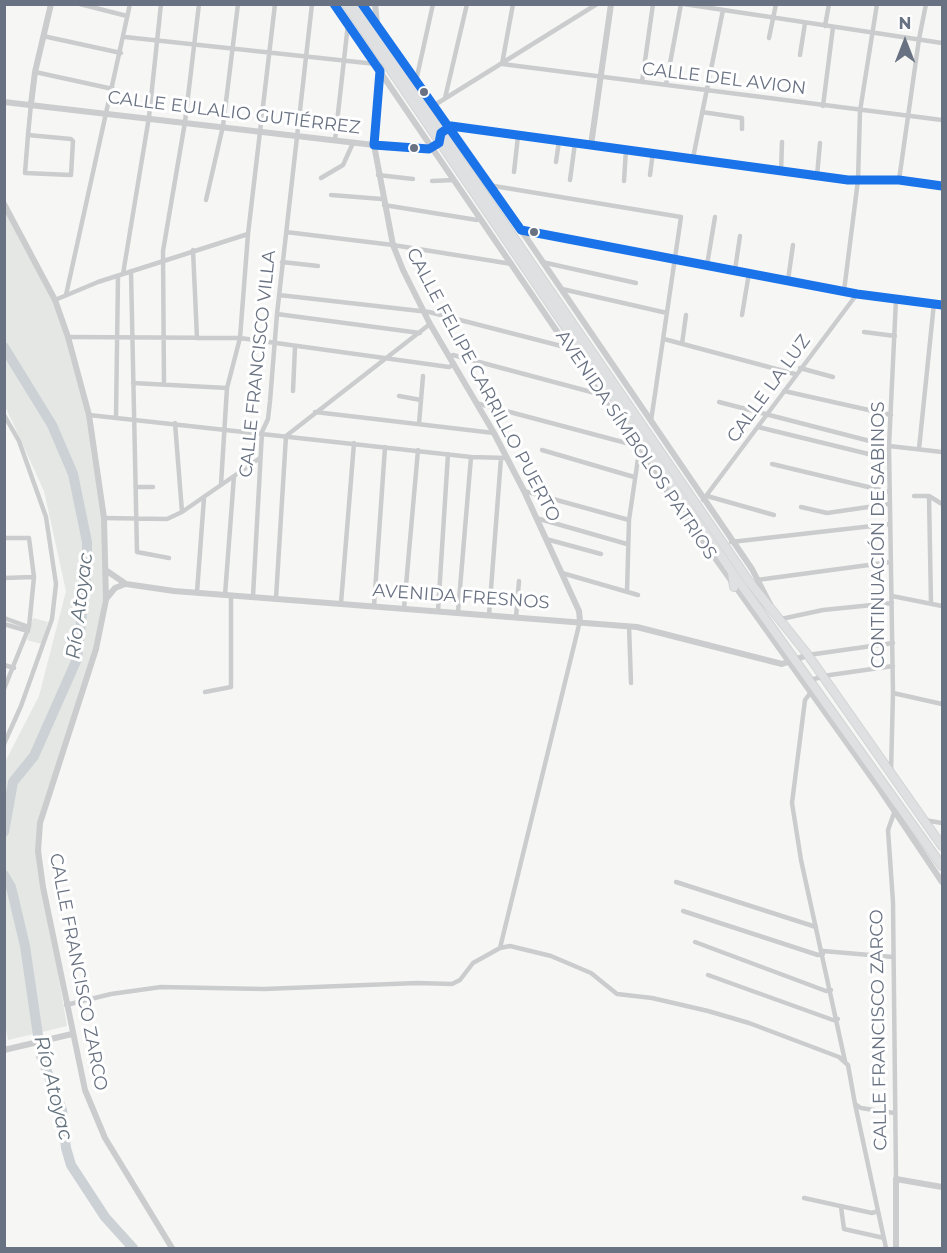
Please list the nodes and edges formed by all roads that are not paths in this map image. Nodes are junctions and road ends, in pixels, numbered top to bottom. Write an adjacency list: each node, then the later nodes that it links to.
1 (51, 4): 35 (street)
2 (80, 4): 27 (street)
3 (130, 4): 27 (street)
4 (161, 4): 39 (street)
5 (199, 4): 41 (street)
6 (238, 4): 43 (street)
7 (275, 4): 45 (street)
8 (312, 4): 47 (street, CALLE FRANCISCO VILLA)
9 (334, 4): 30 (street, AVENIDA SÍMBOLOS PATRIOS)
10 (346, 4): 48 (main road, AVENIDA SÍMBOLOS PATRIOS)
11 (354, 4): 42 (main road, AVENIDA SÍMBOLOS PATRIOS)
12 (362, 4): 32 (street, AVENIDA SÍMBOLOS PATRIOS)
13 (375, 4): 32 (street)
14 (433, 4): 55 (street)
15 (467, 4): 61 (street)
16 (513, 4): 51 (street)
17 (597, 4): 51 (street)
18 (611, 4): 54 (street)
19 (652, 4): 56 (street)
20 (683, 4): 25 (street); 57 (street)
21 (776, 4): 28 (street)
22 (830, 4): 31 (street)
23 (877, 4): 34 (street)
24 (926, 4): 38 (street)
25 (692, 5): 26 (street)
26 (723, 10): 28 (street); 59 (street)
27 (127, 16): 36 (street)
28 (773, 18): 29 (street); 37 (street)
29 (805, 23): 31 (street); 46 (street)
30 (348, 24): 49 (street); 50 (street, AVENIDA SÍMBOLOS PATRIOS)
31 (825, 26): 33 (street)
32 (378, 27): 42 (street); 55 (street, AVENIDA SÍMBOLOS PATRIOS)
33 (833, 27): 34 (street); 65 (street)
34 (871, 33): 38 (street); 66 (street)
35 (43, 36): 44 (street); 53 (street)
36 (125, 37): 39 (street); 44 (street)
37 (770, 38)
38 (919, 39): 40 (street); 69 (street)
39 (159, 41): 41 (street); 70 (street)
40 (942, 43)
41 (194, 45): 43 (street); 72 (street)
42 (381, 45): 60 (main road, AVENIDA SÍMBOLOS PATRIOS)
43 (232, 50): 45 (street); 73 (street)
44 (121, 53): 58 (street)
45 (269, 53): 47 (street); 76 (street)
46 (800, 55)
47 (306, 58): 49 (street); 79 (street, CALLE FRANCISCO VILLA)
48 (385, 60): 52 (street); 60 (main road, AVENIDA SÍMBOLOS PATRIOS)
49 (343, 61): 50 (street); 81 (street)
50 (376, 64): 52 (street, AVENIDA SÍMBOLOS PATRIOS)
51 (502, 64): 54 (street, CALLE DEL AVION); 61 (street)
52 (380, 71): 87 (street); 88 (street, AVENIDA SÍMBOLOS PATRIOS)
53 (36, 72): 58 (street); 63 (street)
54 (601, 77): 56 (street, CALLE DEL AVION); 89 (street)
55 (416, 80): 60 (street); 64 (street, AVENIDA SÍMBOLOS PATRIOS)
56 (642, 82): 57 (street, CALLE DEL AVION)
57 (666, 86): 59 (street, CALLE DEL AVION)
58 (113, 89): 67 (street)
59 (707, 90): 65 (street, CALLE DEL AVION); 68 (street)
60 (413, 96): 77 (main road, AVENIDA SÍMBOLOS PATRIOS); 88 (main road, AVENIDA SÍMBOLOS PATRIOS)
61 (445, 98): 64 (street)
62 (4, 102): 63 (street, CALLE EULALIO GUTIÉRREZ)
63 (31, 104): 67 (street, CALLE EULALIO GUTIÉRREZ); 78 (street)
64 (433, 106): 74 (street, AVENIDA SÍMBOLOS PATRIOS)
65 (823, 106): 66 (street, CALLE DEL AVION)
66 (860, 111): 69 (street, CALLE DEL AVION); 104 (street)
67 (107, 112): 70 (street, CALLE EULALIO GUTIÉRREZ); 139 (street)
68 (702, 112): 75 (street); 93 (street)
69 (909, 116): 71 (street, CALLE DEL AVION); 105 (street)
70 (149, 117): 72 (street, CALLE EULALIO GUTIÉRREZ); 133 (street)
71 (942, 120)
72 (185, 122): 73 (street, CALLE EULALIO GUTIÉRREZ); 126 (street)
73 (223, 126): 76 (street, CALLE EULALIO GUTIÉRREZ); 111 (street)
74 (448, 128): 77 (street); 80 (street); 91 (street, AVENIDA SÍMBOLOS PATRIOS)
75 (742, 129)
76 (260, 130): 79 (street, CALLE EULALIO GUTIÉRREZ); 118 (street)
77 (441, 133): 88 (street); 91 (main road, AVENIDA SÍMBOLOS PATRIOS)
78 (28, 135): 78 (street)
79 (299, 135): 81 (street, CALLE EULALIO GUTIÉRREZ); 117 (street, CALLE FRANCISCO VILLA)
80 (518, 136): 82 (street); 96 (street)
81 (335, 140): 84 (street, CALLE EULALIO GUTIÉRREZ)
82 (559, 141): 85 (street); 94 (street)
83 (782, 142): 95 (street)
84 (353, 143): 87 (street, CALLE EULALIO GUTIÉRREZ); 100 (street)
85 (575, 143): 89 (street); 103 (street)
86 (820, 143): 99 (street)
87 (374, 145): 88 (street, CALLE EULALIO GUTIÉRREZ); 97 (street, CALLE FELIPE CARRILLO PUERTO)
88 (436, 145): 102 (street, AVENIDA SÍMBOLOS PATRIOS); 241 (main road, AVENIDA SÍMBOLOS PATRIOS)
89 (591, 145): 90 (street)
90 (626, 149): 92 (street); 107 (street)
91 (459, 151): 108 (street, AVENIDA SÍMBOLOS PATRIOS); 263 (main road, AVENIDA SÍMBOLOS PATRIOS)
92 (653, 152): 93 (street); 98 (street)
93 (693, 158): 95 (street)
94 (556, 162)
95 (781, 171): 99 (street)
96 (514, 172)
97 (378, 175): 101 (street); 112 (street, CALLE FELIPE CARRILLO PUERTO)
98 (650, 175)
99 (817, 176): 104 (street)
100 (321, 178)
101 (413, 178)
102 (454, 180): 106 (street); 115 (street, AVENIDA SÍMBOLOS PATRIOS)
103 (570, 180)
104 (858, 180): 105 (street); 137 (street)
105 (899, 180): 109 (street)
106 (432, 181)
107 (624, 181)
108 (488, 185): 116 (street, AVENIDA SÍMBOLOS PATRIOS); 123 (street)
109 (942, 186)
110 (331, 195): 112 (street)
111 (206, 200)
112 (383, 202): 115 (street); 120 (street, CALLE FELIPE CARRILLO PUERTO)
113 (4, 204): 142 (street, CALLE FRANCISCO ZARCO)
114 (715, 217): 128 (street)
115 (480, 218): 127 (street, AVENIDA SÍMBOLOS PATRIOS)
116 (521, 230): 123 (street); 125 (street, AVENIDA SÍMBOLOS PATRIOS)
117 (286, 232): 120 (street); 124 (street, CALLE FRANCISCO VILLA)
118 (248, 234): 122 (street); 159 (street)
119 (740, 236): 130 (street)
120 (393, 244): 127 (street); 145 (street, CALLE FELIPE CARRILLO PUERTO)
121 (793, 245): 134 (street)
122 (194, 250): 126 (street); 158 (street)
123 (677, 259): 128 (street); 146 (street)
124 (282, 262): 129 (street); 140 (street, CALLE FRANCISCO VILLA)
125 (542, 262): 135 (street); 136 (street, AVENIDA SÍMBOLOS PATRIOS)
126 (162, 263): 131 (street); 157 (street)
127 (514, 264): 163 (street, AVENIDA SÍMBOLOS PATRIOS)
128 (707, 265): 130 (street)
129 (318, 266)
130 (735, 270): 132 (street)
131 (131, 271): 133 (street); 156 (street)
132 (749, 273): 134 (street); 149 (street)
133 (120, 275): 139 (street); 155 (street)
134 (788, 279): 137 (street)
135 (636, 283)
136 (559, 288): 146 (street); 189 (street, AVENIDA SÍMBOLOS PATRIOS)
137 (844, 291): 138 (street)
138 (857, 294): 141 (street); 168 (street, CALLE LA LUZ)
139 (66, 295): 142 (street)
140 (279, 295): 145 (street); 147 (street, CALLE FRANCISCO VILLA)
141 (896, 299): 143 (street); 153 (street, CONTINUACIÓN DE SABINOS)
142 (55, 300): 154 (street, CALLE FRANCISCO ZARCO)
143 (933, 303): 144 (street); 201 (street)
144 (942, 305)
145 (424, 313): 150 (street, CALLE FELIPE CARRILLO PUERTO); 163 (street)
146 (667, 313): 160 (street)
147 (277, 314): 152 (street); 161 (street, CALLE FRANCISCO VILLA)
148 (686, 315): 162 (street)
149 (742, 315)
150 (430, 324): 152 (street); 165 (street, CALLE FELIPE CARRILLO PUERTO)
151 (864, 332): 153 (street)
152 (420, 333): 166 (street)
153 (896, 336): 186 (street, CONTINUACIÓN DE SABINOS)
154 (68, 337): 155 (street); 184 (street, CALLE FRANCISCO ZARCO)
155 (117, 337): 156 (street); 187 (street)
156 (133, 337): 157 (street); 172 (street)
157 (164, 338): 158 (street); 173 (street)
158 (197, 338): 159 (street)
159 (240, 338): 161 (street); 174 (street)
160 (664, 339): 162 (street); 189 (street)
161 (275, 342): 164 (street); 194 (street, CALLE FRANCISCO VILLA)
162 (682, 344): 169 (street)
163 (567, 345): 176 (street, AVENIDA SÍMBOLOS PATRIOS)
164 (295, 347): 166 (street); 175 (street)
165 (449, 357): 167 (street, CALLE FELIPE CARRILLO PUERTO); 176 (street)
166 (388, 358): 167 (street); 182 (street)
167 (453, 364): 181 (street, CALLE FELIPE CARRILLO PUERTO)
168 (800, 368): 169 (street, CALLE LA LUZ); 171 (street)
169 (795, 374): 177 (street, CALLE LA LUZ)
170 (423, 376): 179 (street)
171 (833, 376)
172 (133, 383): 173 (street); 188 (street)
173 (164, 385): 174 (street)
174 (226, 388): 193 (street)
175 (293, 391)
176 (598, 391): 198 (street, AVENIDA SÍMBOLOS PATRIOS)
177 (784, 391): 183 (street, CALLE LA LUZ); 186 (street)
178 (399, 396): 179 (street)
179 (422, 400): 191 (street)
180 (719, 402): 183 (street)
181 (476, 403): 195 (street, CALLE FELIPE CARRILLO PUERTO); 198 (street)
182 (314, 412): 191 (street); 196 (street)
183 (768, 413): 192 (street, CALLE LA LUZ); 199 (street)
184 (88, 414): 187 (street); 228 (street, CALLE FRANCISCO ZARCO)
185 (4, 415): 288 (street)
186 (891, 415): 199 (street, CONTINUACIÓN DE SABINOS)
187 (116, 417): 188 (street)
188 (134, 418): 190 (street); 215 (street)
189 (651, 421): 222 (street, AVENIDA SÍMBOLOS PATRIOS)
190 (175, 423): 193 (street); 226 (street)
191 (419, 424): 195 (street)
192 (758, 427): 210 (street); 222 (street, CALLE LA LUZ)
193 (223, 428): 194 (street); 214 (street)
194 (261, 432): 196 (street); 208 (street, CALLE FRANCISCO VILLA)
195 (494, 433): 209 (street, CALLE FELIPE CARRILLO PUERTO)
196 (286, 436): 197 (street); 255 (street)
197 (354, 443): 200 (street); 257 (street)
198 (633, 443): 204 (street, AVENIDA SÍMBOLOS PATRIOS)
199 (889, 446): 201 (street); 210 (street, CONTINUACIÓN DE SABINOS)
200 (385, 447): 202 (street); 260 (street)
201 (919, 449): 205 (street)
202 (418, 450): 206 (street); 262 (street)
203 (542, 450): 213 (street)
204 (639, 451): 213 (street); 248 (street, AVENIDA SÍMBOLOS PATRIOS)
205 (942, 452)
206 (448, 454): 207 (street); 264 (street)
207 (471, 457): 209 (street); 265 (street)
208 (260, 458): 212 (street); 253 (street, CALLE FRANCISCO VILLA)
209 (503, 458): 217 (street, CALLE FELIPE CARRILLO PUERTO); 266 (street)
210 (889, 459): 218 (street, CONTINUACIÓN DE SABINOS)
211 (772, 464): 218 (street)
212 (234, 476): 214 (street); 251 (street)
213 (634, 477): 231 (street)
214 (221, 484): 221 (street)
215 (136, 487): 216 (street); 230 (street)
216 (153, 487)
217 (524, 492): 229 (street, CALLE FELIPE CARRILLO PUERTO); 231 (street)
218 (889, 492): 223 (street, CONTINUACIÓN DE SABINOS)
219 (914, 496): 220 (street)
220 (929, 496): 224 (street); 259 (street)
221 (204, 498): 226 (street); 249 (street)
222 (705, 498): 227 (street); 235 (street, AVENIDA SÍMBOLOS PATRIOS)
223 (889, 504): 225 (street); 232 (street, CONTINUACIÓN DE SABINOS)
224 (942, 504)
225 (801, 507)
226 (182, 512): 230 (street)
227 (774, 515)
228 (104, 518): 230 (street); 240 (street, CALLE FRANCISCO ZARCO)
229 (536, 518): 234 (street, CALLE FELIPE CARRILLO PUERTO); 236 (street)
230 (135, 520): 238 (street)
231 (628, 520): 236 (street)
232 (890, 524): 235 (street); 239 (street, CONTINUACIÓN DE SABINOS)
233 (4, 538): 243 (street)
234 (546, 539): 237 (street); 242 (street, CALLE FELIPE CARRILLO PUERTO)
235 (732, 542): 245 (street, AVENIDA SÍMBOLOS PATRIOS)
236 (627, 544): 250 (street)
237 (601, 554)
238 (169, 558)
239 (891, 562): 245 (street); 254 (street, CONTINUACIÓN DE SABINOS)
240 (106, 571): 247 (street, AVENIDA FRESNOS); 256 (street, CALLE FRANCISCO ZARCO)
241 (732, 572): 248 (main road); 276 (main road, AVENIDA SÍMBOLOS PATRIOS)
242 (562, 573): 250 (street); 270 (street, CALLE FELIPE CARRILLO PUERTO)
243 (34, 577): 244 (street); 273 (street)
244 (4, 578)
245 (757, 580): 263 (street, AVENIDA SÍMBOLOS PATRIOS)
246 (519, 581): 267 (street)
247 (126, 584): 249 (street, AVENIDA FRESNOS); 256 (street)
248 (734, 587): 276 (street, AVENIDA SÍMBOLOS PATRIOS)
249 (197, 592): 251 (street, AVENIDA FRESNOS)
250 (627, 592): 252 (street)
251 (228, 595): 253 (street, AVENIDA FRESNOS); 284 (street)
252 (638, 595)
253 (253, 596): 255 (street, AVENIDA FRESNOS)
254 (892, 596): 258 (street, CONTINUACIÓN DE SABINOS); 259 (street)
255 (276, 598): 257 (street, AVENIDA FRESNOS)
256 (106, 600): 305 (street, CALLE FRANCISCO ZARCO)
257 (341, 603): 260 (street, AVENIDA FRESNOS)
258 (892, 603): 269 (street); 274 (street, CONTINUACIÓN DE SABINOS)
259 (931, 603): 261 (street)
260 (374, 606): 262 (street, AVENIDA FRESNOS)
261 (942, 606)
262 (404, 608): 264 (street, AVENIDA FRESNOS)
263 (773, 610): 269 (main road, AVENIDA SÍMBOLOS PATRIOS)
264 (438, 611): 265 (street, AVENIDA FRESNOS)
265 (458, 612): 266 (street, AVENIDA FRESNOS)
266 (489, 615): 267 (street, AVENIDA FRESNOS)
267 (516, 617): 270 (street, AVENIDA FRESNOS)
268 (4, 618): 273 (street)
269 (781, 619): 275 (main road, AVENIDA SÍMBOLOS PATRIOS)
270 (580, 621): 272 (street, AVENIDA FRESNOS); 300 (street)
271 (4, 624): 273 (street)
272 (629, 626): 276 (street, AVENIDA FRESNOS); 282 (street)
273 (29, 629): 279 (street)
274 (892, 643): 275 (street); 278 (street, CONTINUACIÓN DE SABINOS)
275 (808, 655): 276 (street); 280 (main road, AVENIDA SÍMBOLOS PATRIOS)
276 (793, 662): 281 (main road, AVENIDA SÍMBOLOS PATRIOS); 285 (street, AVENIDA SÍMBOLOS PATRIOS)
277 (4, 665): 279 (street)
278 (893, 666): 280 (street); 286 (street, CONTINUACIÓN DE SABINOS)
279 (14, 668): 283 (street)
280 (823, 676): 281 (street); 289 (main road, AVENIDA SÍMBOLOS PATRIOS)
281 (810, 680): 294 (main road, AVENIDA SÍMBOLOS PATRIOS)
282 (632, 683)
283 (4, 689)
284 (205, 692)
285 (811, 692): 290 (street, AVENIDA SÍMBOLOS PATRIOS); 298 (street)
286 (893, 693): 287 (street); 289 (street, CONTINUACIÓN DE SABINOS)
287 (942, 704)
288 (4, 744)
289 (891, 771): 291 (main road, AVENIDA SÍMBOLOS PATRIOS)
290 (894, 813): 296 (street, AVENIDA SÍMBOLOS PATRIOS); 302 (street, CALLE FRANCISCO ZARCO)
291 (924, 820): 292 (street); 293 (main road, AVENIDA SÍMBOLOS PATRIOS)
292 (942, 823)
293 (942, 846)
294 (942, 866)
295 (676, 882): 298 (street)
296 (942, 882)
297 (683, 911): 301 (street)
298 (816, 927): 301 (street)
299 (695, 942): 304 (street)
300 (500, 948): 305 (street); 311 (street)
301 (823, 953): 302 (street); 304 (street)
302 (893, 957): 313 (street, CALLE FRANCISCO ZARCO)
303 (708, 975): 306 (street)
304 (831, 990): 306 (street)
305 (66, 1005): 307 (street, CALLE FRANCISCO ZARCO)
306 (838, 1019): 311 (street)
307 (72, 1034): 309 (street); 320 (street, CALLE FRANCISCO ZARCO)
308 (4, 1044): 309 (street)
309 (18, 1045): 310 (street)
310 (4, 1050)
311 (845, 1061): 312 (street)
312 (855, 1104): 313 (street); 318 (street)
313 (894, 1113): 314 (street, CALLE FRANCISCO ZARCO)
314 (896, 1179): 315 (street); 322 (street, CALLE FRANCISCO ZARCO)
315 (942, 1187)
316 (804, 1198): 317 (street)
317 (842, 1207): 318 (street); 319 (street)
318 (878, 1211): 319 (street)
319 (884, 1238): 321 (street)
320 (172, 1248)
321 (886, 1248)
322 (896, 1248)

